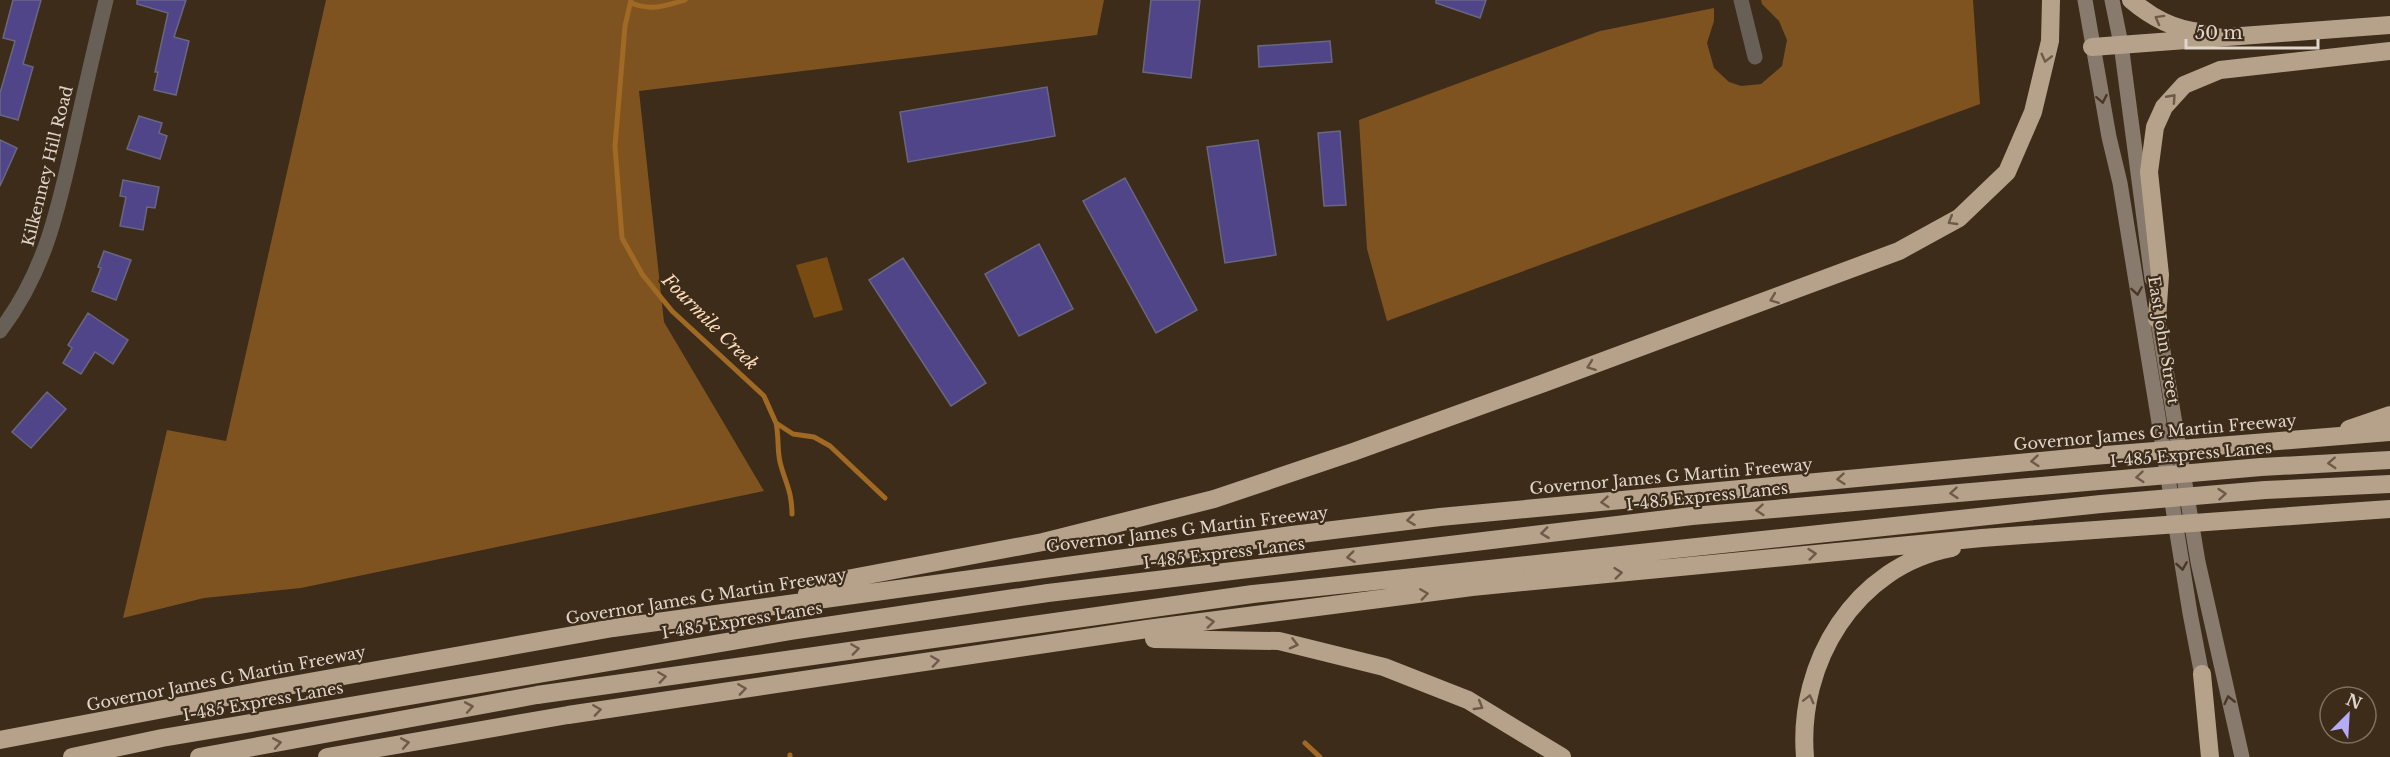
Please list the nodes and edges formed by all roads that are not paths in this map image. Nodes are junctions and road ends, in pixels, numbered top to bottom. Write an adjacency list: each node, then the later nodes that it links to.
1 (105, 0): 14 (street, Kilkenney Hill Road)
2 (1741, 0): 12 (street)
3 (2051, 0): 22 (highway, one-way to 22)
4 (2085, 0): 10 (main road, East John Street)
5 (2112, 0): 9 (main road, East John Street)
6 (2131, 0): 8 (highway, one-way to 6)
7 (2390, 25): 8 (highway)
8 (2232, 36): 9 (highway)
9 (2121, 44): 10 (highway); 13 (main road, East John Street)
10 (2092, 47): 24 (main road, East John Street, one-way to 24)
11 (2390, 51): 13 (highway, one-way to 11)
12 (1755, 57)
13 (2157, 319): 33 (main road, East John Street, one-way to 13)
14 (0, 331)
15 (2390, 415): 17 (highway)
16 (2390, 432): 17 (highway, Governor James G Martin Freeway)
17 (2301, 439): 22 (highway, Governor James G Martin Freeway, one-way to 22)
18 (2390, 460): 26 (highway, I-485 Express Lanes, one-way to 26)
19 (2390, 484): 27 (highway, one-way to 19)
20 (2390, 509): 21 (highway)
21 (2025, 535): 23 (highway, one-way to 21); 30 (highway, one-way to 21)
22 (789, 602): 25 (highway, Governor James G Martin Freeway)
23 (1068, 641): 28 (highway, one-way to 23); 29 (highway, one-way to 29)
24 (2202, 674): 31 (highway); 32 (main road, East John Street)
25 (0, 740)
26 (72, 757)
27 (199, 757)
28 (327, 757)
29 (1562, 757)
30 (1805, 757)
31 (2210, 757)
32 (2220, 757)
33 (2242, 757)

